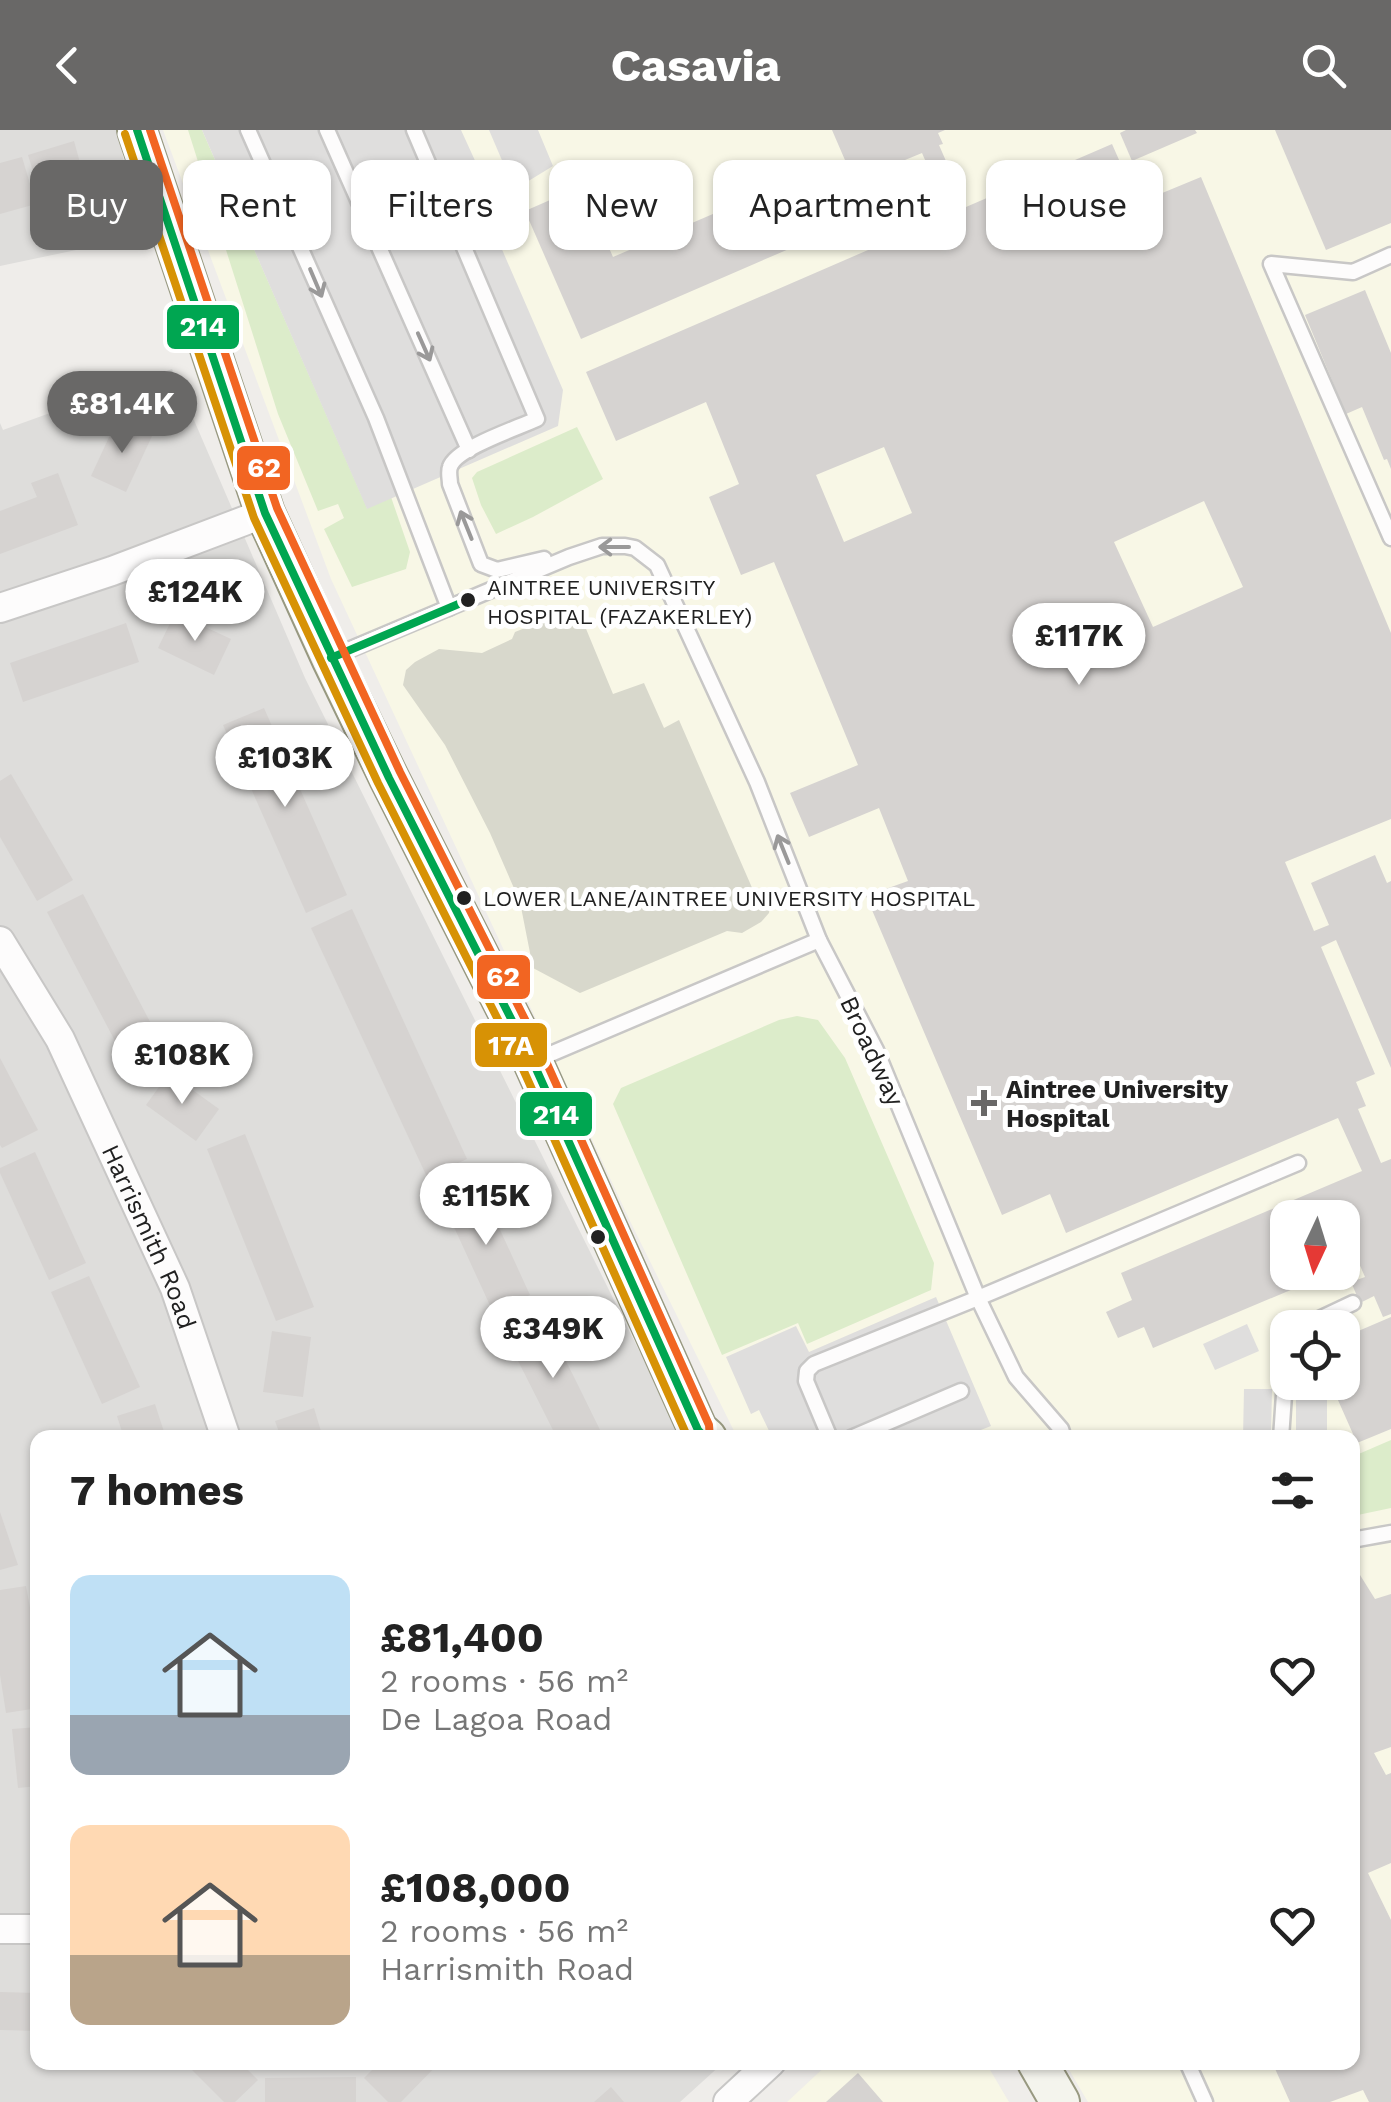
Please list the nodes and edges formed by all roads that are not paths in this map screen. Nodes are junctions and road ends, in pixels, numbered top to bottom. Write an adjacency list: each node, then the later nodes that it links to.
1 (137, 130): 7 (street)
2 (248, 130): 11 (lane, one-way to 11)
3 (327, 130): 6 (lane, one-way to 6)
4 (414, 130): 6 (lane)
5 (1391, 255): 8 (lane)
6 (470, 450): 9 (lane, one-way to 6)
7 (265, 513): 10 (street); 12 (street)
8 (1391, 538)
9 (569, 556): 11 (lane); 14 (lane, Broadway, one-way to 9)
10 (0, 608)
11 (448, 608): 12 (lane)
12 (331, 658): 15 (street)
13 (0, 940): 22 (street, Harrismith Road)
14 (819, 940): 15 (lane); 17 (lane, Broadway)
15 (533, 1062): 23 (street)
16 (1298, 1163): 17 (lane)
17 (978, 1298): 24 (lane); 26 (lane, Broadway)
18 (1353, 1304): 19 (lane)
19 (1340, 1310)
20 (961, 1392): 25 (lane)
21 (1284, 1400): 27 (lane)
22 (223, 1430)
23 (699, 1430)
24 (827, 1430)
25 (870, 1430)
26 (1061, 1430)
27 (1282, 1430)
28 (1391, 1533): 29 (lane)
29 (1360, 1539)
30 (0, 1929): 31 (street)
31 (30, 1929)
32 (762, 2070): 35 (street)
33 (1042, 2070): 36 (street)
34 (1191, 2070): 37 (lane)
35 (728, 2102)
36 (1060, 2102)
37 (1205, 2102)

